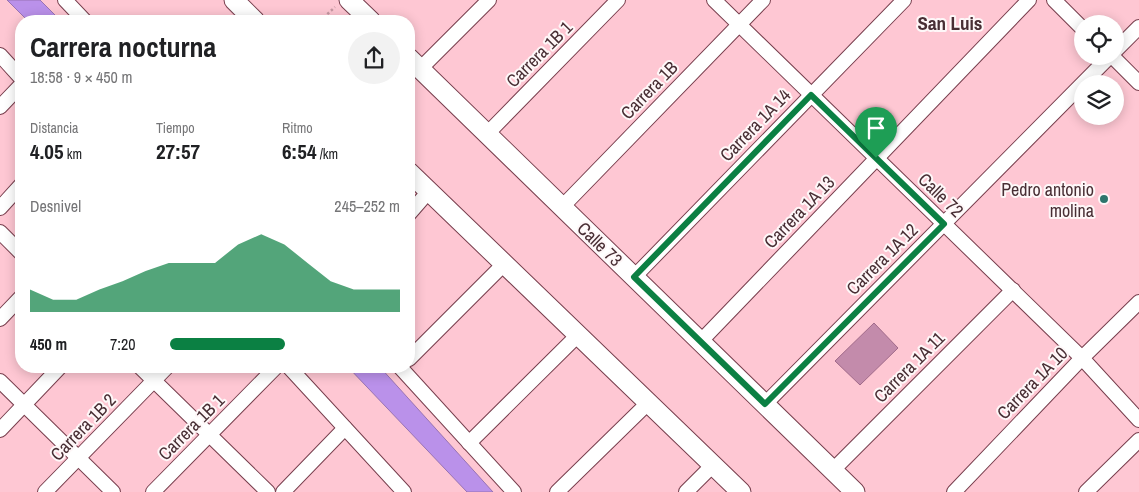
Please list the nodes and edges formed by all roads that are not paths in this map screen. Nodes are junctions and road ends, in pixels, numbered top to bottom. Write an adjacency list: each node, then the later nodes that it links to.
1 (234, 0): 12 (main road)
2 (489, 0): 19 (street)
3 (618, 0): 28 (street, Carrera 1B 1)
4 (714, 0): 15 (street, Calle 72)
5 (764, 0): 15 (street, Carrera 1B)
6 (904, 0): 26 (street, Carrera 1A 14)
7 (1029, 0): 29 (street, Carrera 1A 13)
8 (1054, 0): 14 (street)
9 (349, 1): 13 (main road)
10 (74, 3): 11 (street)
11 (81, 15)
12 (249, 15)
13 (364, 15)
14 (1074, 20)
15 (740, 25): 26 (street, Calle 72); 34 (street, Carrera 1B)
16 (1139, 27): 17 (street)
17 (1124, 42)
18 (0, 55): 23 (street)
19 (415, 63)
20 (415, 65): 28 (main road, Calle 73)
21 (1102, 65): 36 (street, Carrera 1A 12)
22 (1120, 65): 24 (street)
23 (15, 71)
24 (1139, 83)
25 (15, 91): 27 (street)
26 (811, 95): 29 (street, Calle 72); 40 (street, Carrera 1A 14)
27 (0, 107)
28 (487, 134): 34 (main road, Calle 73)
29 (876, 158): 36 (street, Calle 72); 46 (street, Carrera 1A 13)
30 (415, 178): 31 (main road)
31 (429, 191): 33 (street); 39 (main road)
32 (15, 192): 35 (street)
33 (415, 207)
34 (562, 207): 40 (main road, Calle 73)
35 (0, 208)
36 (944, 224): 41 (street, Calle 72); 59 (street, Carrera 1A 12)
37 (0, 232): 38 (street)
38 (15, 247)
39 (504, 264): 45 (main road); 47 (street)
40 (634, 277): 46 (main road, Calle 73)
41 (1013, 290): 48 (street, Calle 72); 68 (street, Carrera 1A 11)
42 (1139, 302): 48 (street, Carrera 1A 10)
43 (15, 303): 44 (street)
44 (0, 318)
45 (578, 335): 57 (main road); 65 (street)
46 (700, 342): 59 (main road, Calle 73)
47 (415, 352)
48 (1082, 358): 60 (street, Calle 72); 80 (street, Carrera 1A 10)
49 (54, 373): 58 (street)
50 (145, 373): 56 (street)
51 (161, 373): 56 (street, Carrera 1B 2)
52 (270, 373): 63 (street, Carrera 1B 1)
53 (294, 373): 61 (street)
54 (409, 373): 65 (street)
55 (0, 381): 58 (street)
56 (154, 381): 63 (street); 66 (street, Carrera 1B 2)
57 (648, 403): 67 (main road); 76 (street)
58 (24, 404): 62 (street); 66 (street)
59 (765, 404): 68 (main road, Calle 73)
60 (1139, 420)
61 (345, 428): 69 (street); 74 (street)
62 (0, 430)
63 (209, 435): 72 (street, Carrera 1B 1); 73 (street)
64 (1139, 440): 81 (street)
65 (469, 443): 75 (street)
66 (78, 458): 70 (street, Carrera 1B 2); 71 (street)
67 (713, 465): 77 (street); 78 (main road)
68 (833, 470): 79 (main road, Calle 73)
69 (402, 491)
70 (45, 492)
71 (114, 492)
72 (153, 492)
73 (268, 492)
74 (282, 492)
75 (514, 492)
76 (557, 492)
77 (686, 492)
78 (741, 492)
79 (855, 492)
80 (954, 492)
81 (1086, 492)

